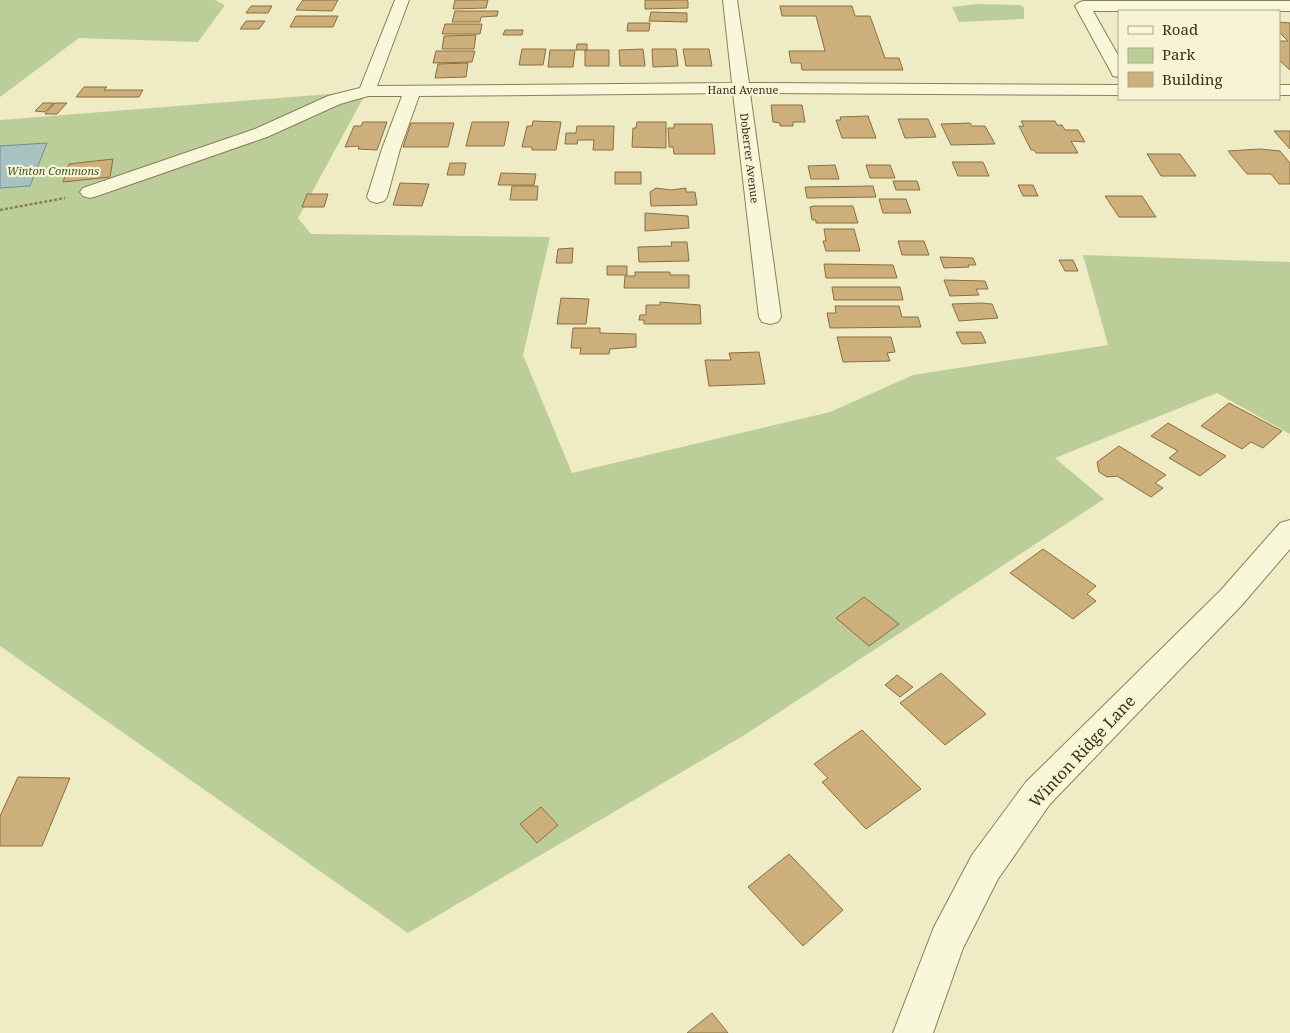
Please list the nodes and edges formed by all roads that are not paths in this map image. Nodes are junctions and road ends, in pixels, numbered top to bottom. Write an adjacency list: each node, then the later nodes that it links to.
1 (402, 0): 7 (street)
2 (730, 0): 5 (street, Doberrer Avenue)
3 (1290, 6): 4 (street)
4 (1118, 70)
5 (742, 88): 6 (street, Hand Avenue); 8 (street, Hand Avenue); 11 (street, Doberrer Avenue)
6 (1118, 90)
7 (367, 91): 8 (street, Hand Avenue); 9 (street, Hand Avenue)
8 (412, 91): 10 (street)
9 (90, 192)
10 (377, 197)
11 (770, 317)
12 (1290, 530): 13 (street, Winton Ridge Lane)
13 (913, 1033)

